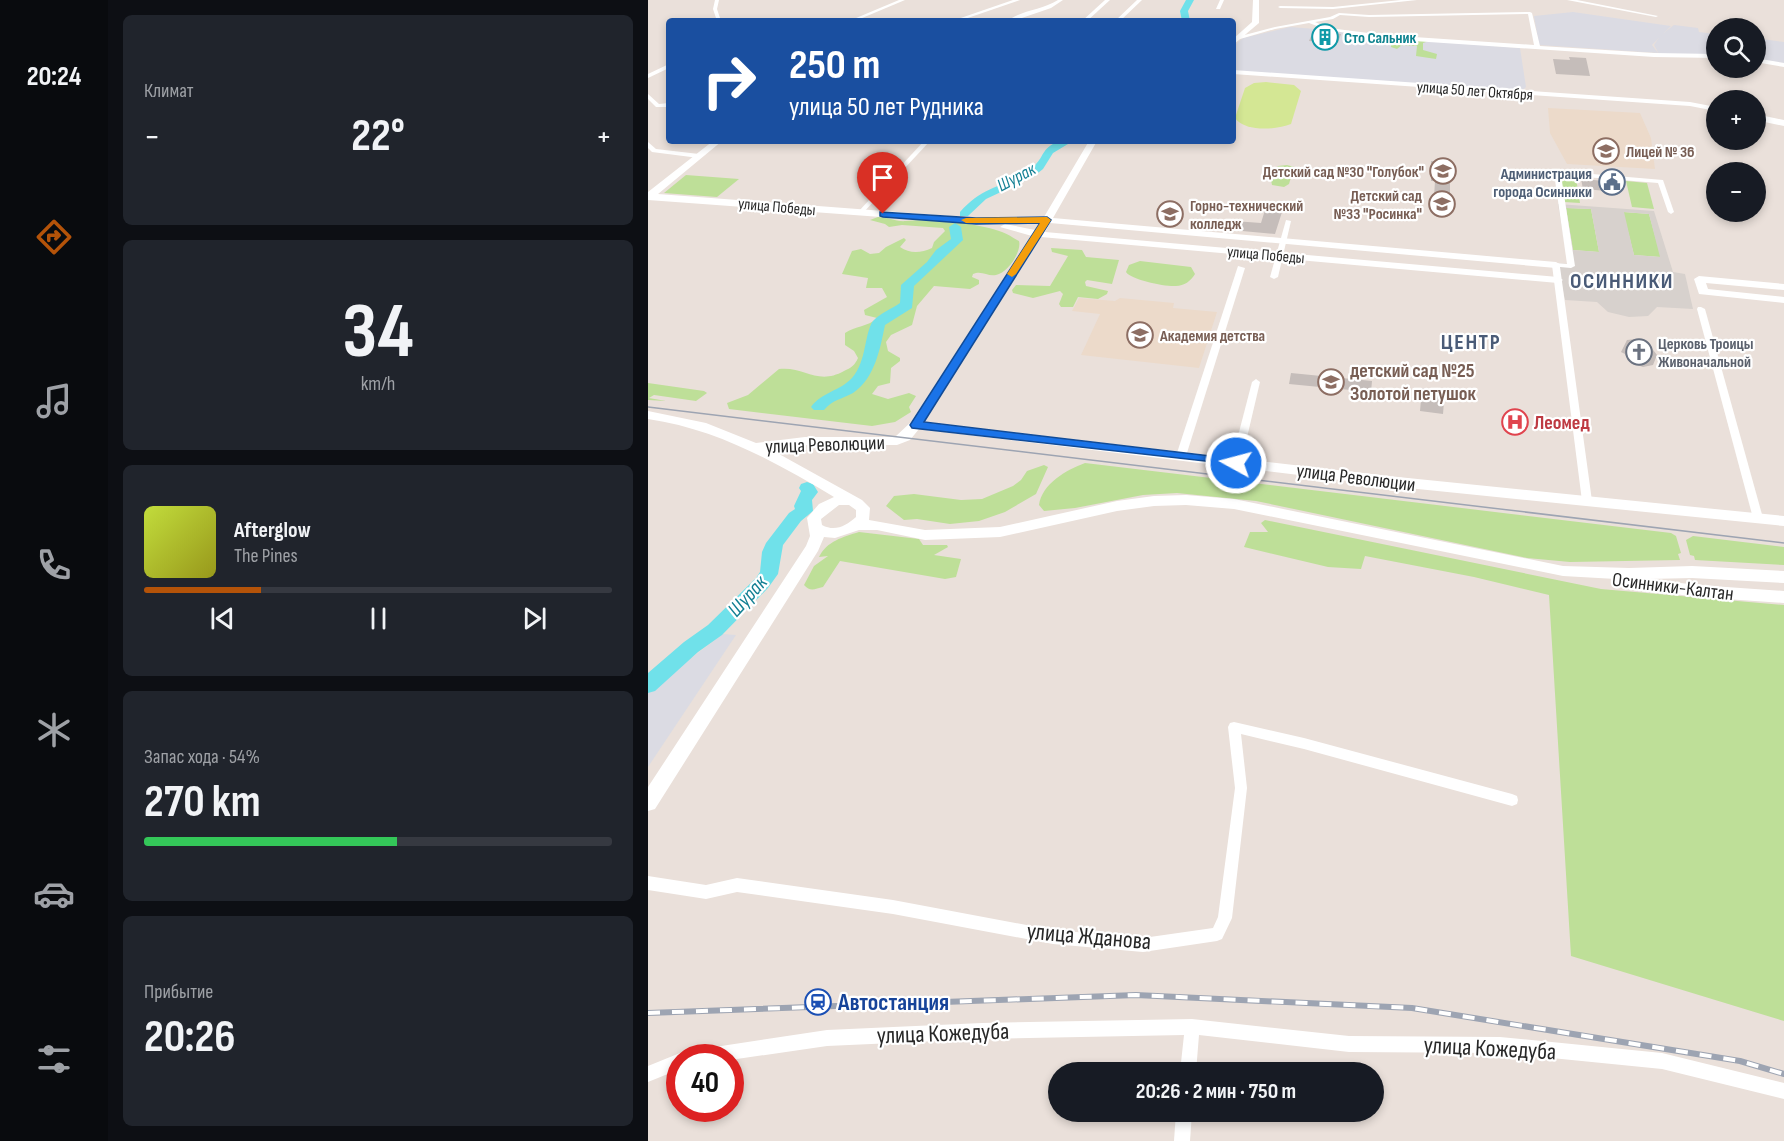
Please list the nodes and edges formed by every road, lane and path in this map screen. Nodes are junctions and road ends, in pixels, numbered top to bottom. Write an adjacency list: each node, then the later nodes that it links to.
1 (717, 0): 17 (street)
2 (903, 0): 18 (street)
3 (1018, 0): 19 (street)
4 (1061, 0): 20 (street)
5 (1108, 0): 21 (street)
6 (1140, 0): 22 (street)
7 (1222, 0): 14 (street)
8 (1256, 0): 24 (street)
9 (1336, 0): 13 (street)
10 (1415, 0): 13 (street)
11 (1569, 0): 16 (street)
12 (1280, 7): 13 (street)
13 (1339, 7): 15 (street)
14 (1218, 8)
15 (1339, 14): 23 (street); 26 (street)
16 (1656, 16)
17 (718, 18)
18 (858, 18)
19 (963, 18)
20 (1016, 18)
21 (1087, 18)
22 (1120, 18)
23 (1310, 22): 24 (street); 26 (street)
24 (1240, 37): 25 (street)
25 (1236, 40)
26 (1537, 46): 27 (street)
27 (1706, 56)
28 (1766, 62): 29 (street)
29 (1784, 64)
30 (666, 67): 32 (street)
31 (1236, 72): 35 (street, улица 50 лет Октября)
32 (648, 76)
33 (648, 96): 34 (street)
34 (666, 105)
35 (1706, 107)
36 (1766, 119): 37 (street)
37 (1784, 123)
38 (648, 144): 42 (street)
39 (714, 144): 42 (street)
40 (924, 144): 45 (street)
41 (1092, 144): 46 (street)
42 (699, 156): 43 (street)
43 (649, 196): 45 (street, улица Победы)
44 (1671, 212): 52 (street)
45 (860, 213): 47 (street, улица Победы)
46 (1047, 220): 47 (street, улица Победы); 49 (street); 50 (street, улица Победы)
47 (976, 221): 49 (street, улица Победы)
48 (1288, 221): 50 (street)
49 (1038, 234): 51 (street, улица Победы); 61 (street)
50 (1283, 241): 51 (street); 52 (street, улица Победы)
51 (1280, 255): 54 (street); 55 (street, улица Победы)
52 (1556, 265): 55 (street)
53 (1240, 268): 63 (street)
54 (1274, 277)
55 (1558, 280): 67 (street)
56 (1784, 287): 57 (street)
57 (1784, 300)
58 (1701, 309): 70 (street)
59 (1256, 382): 64 (street)
60 (648, 415): 62 (street)
61 (916, 425): 62 (street, улица Революции); 63 (street, улица Революции)
62 (754, 447): 65 (street)
63 (1181, 456): 64 (street, улица Революции)
64 (1236, 463): 67 (street, улица Революции)
65 (812, 478): 66 (street); 69 (street)
66 (849, 500): 68 (street); 69 (street)
67 (1587, 501): 70 (street, улица Революции)
68 (863, 508): 72 (street); 74 (street)
69 (820, 510): 73 (street)
70 (1758, 518): 71 (street, улица Революции)
71 (1784, 521)
72 (857, 525): 74 (street); 75 (street)
73 (817, 528): 75 (street); 76 (street)
74 (904, 530): 77 (street)
75 (835, 534): 76 (street)
76 (813, 547): 81 (street)
77 (1563, 571): 78 (street); 79 (street, Осинники-Калтан)
78 (1784, 577)
79 (1784, 597)
80 (1512, 800): 82 (street, улица Жданова)
81 (648, 803)
82 (648, 883)
83 (1192, 1026): 84 (street, улица Кожедуба); 85 (street); 88 (street, улица Кожедуба)
84 (744, 1051)
85 (1189, 1062)
86 (666, 1067): 87 (street)
87 (648, 1074)
88 (1784, 1091)
89 (1184, 1122): 90 (street)
90 (1182, 1141)

